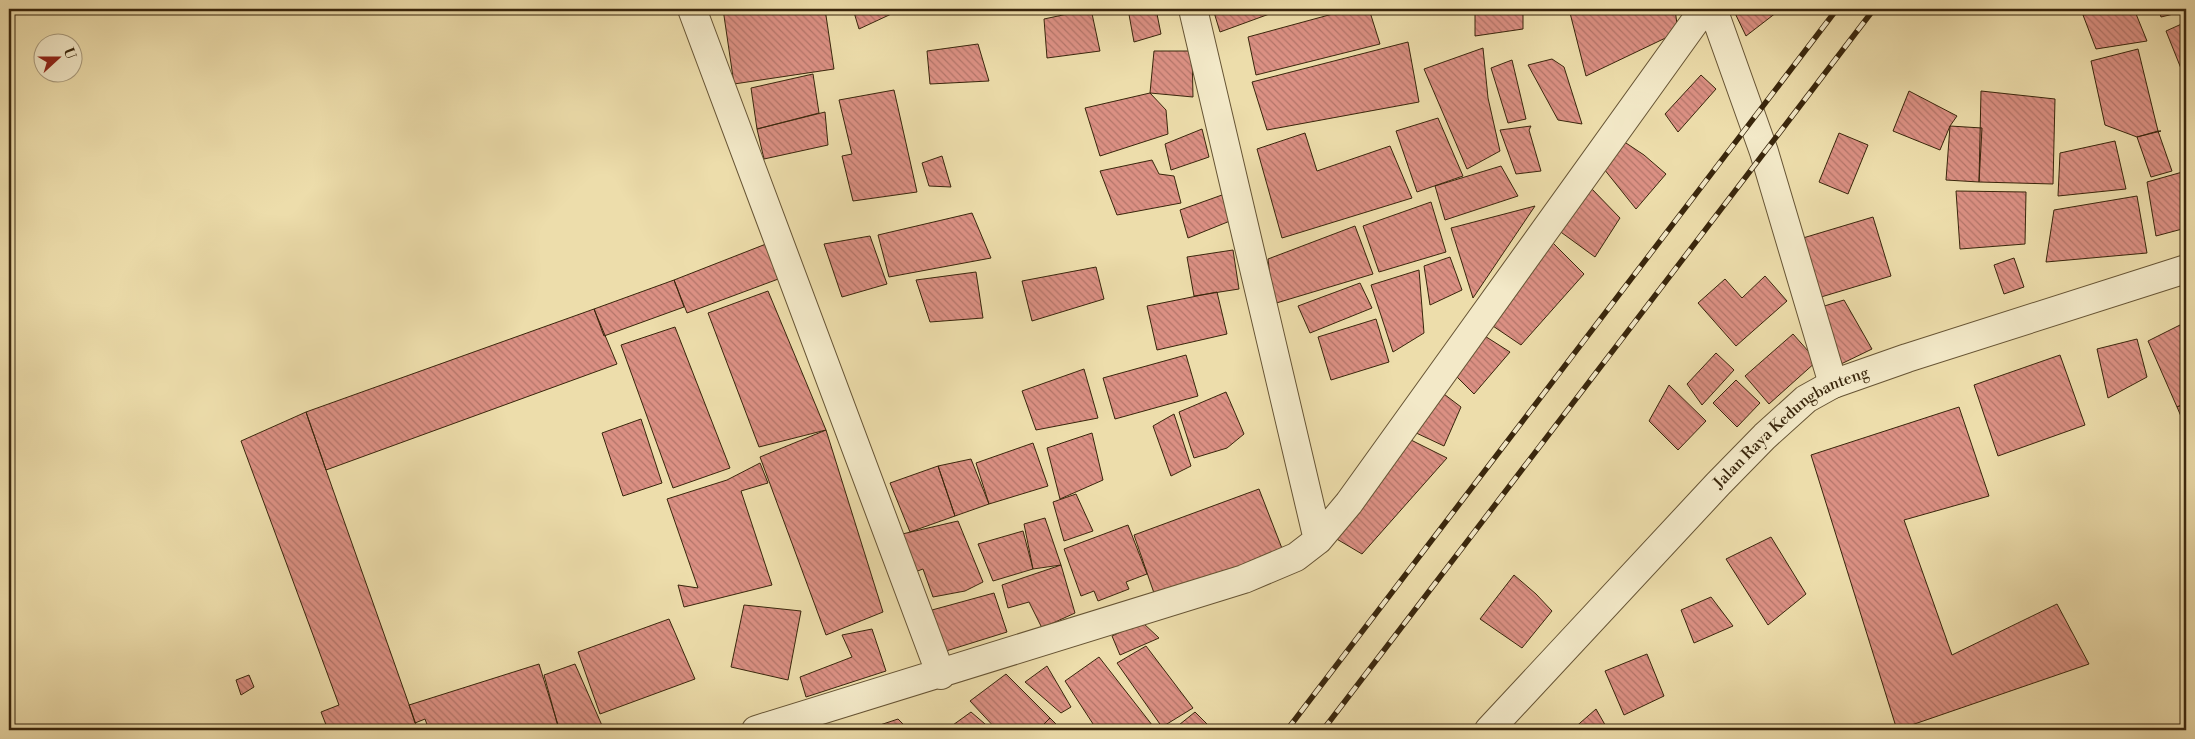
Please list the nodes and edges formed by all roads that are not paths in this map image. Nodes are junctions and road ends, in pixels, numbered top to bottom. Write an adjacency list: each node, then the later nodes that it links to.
1 (692, 9): 8 (street)
2 (1193, 9): 7 (street)
3 (1704, 9): 7 (street)
4 (1713, 9): 6 (street)
5 (2186, 269): 6 (street, Jalan Raya Kedungbanteng)
6 (1833, 384): 10 (street, Jalan Raya Kedungbanteng)
7 (1318, 540): 8 (street)
8 (941, 675): 9 (street)
9 (756, 730)
10 (1489, 730)

